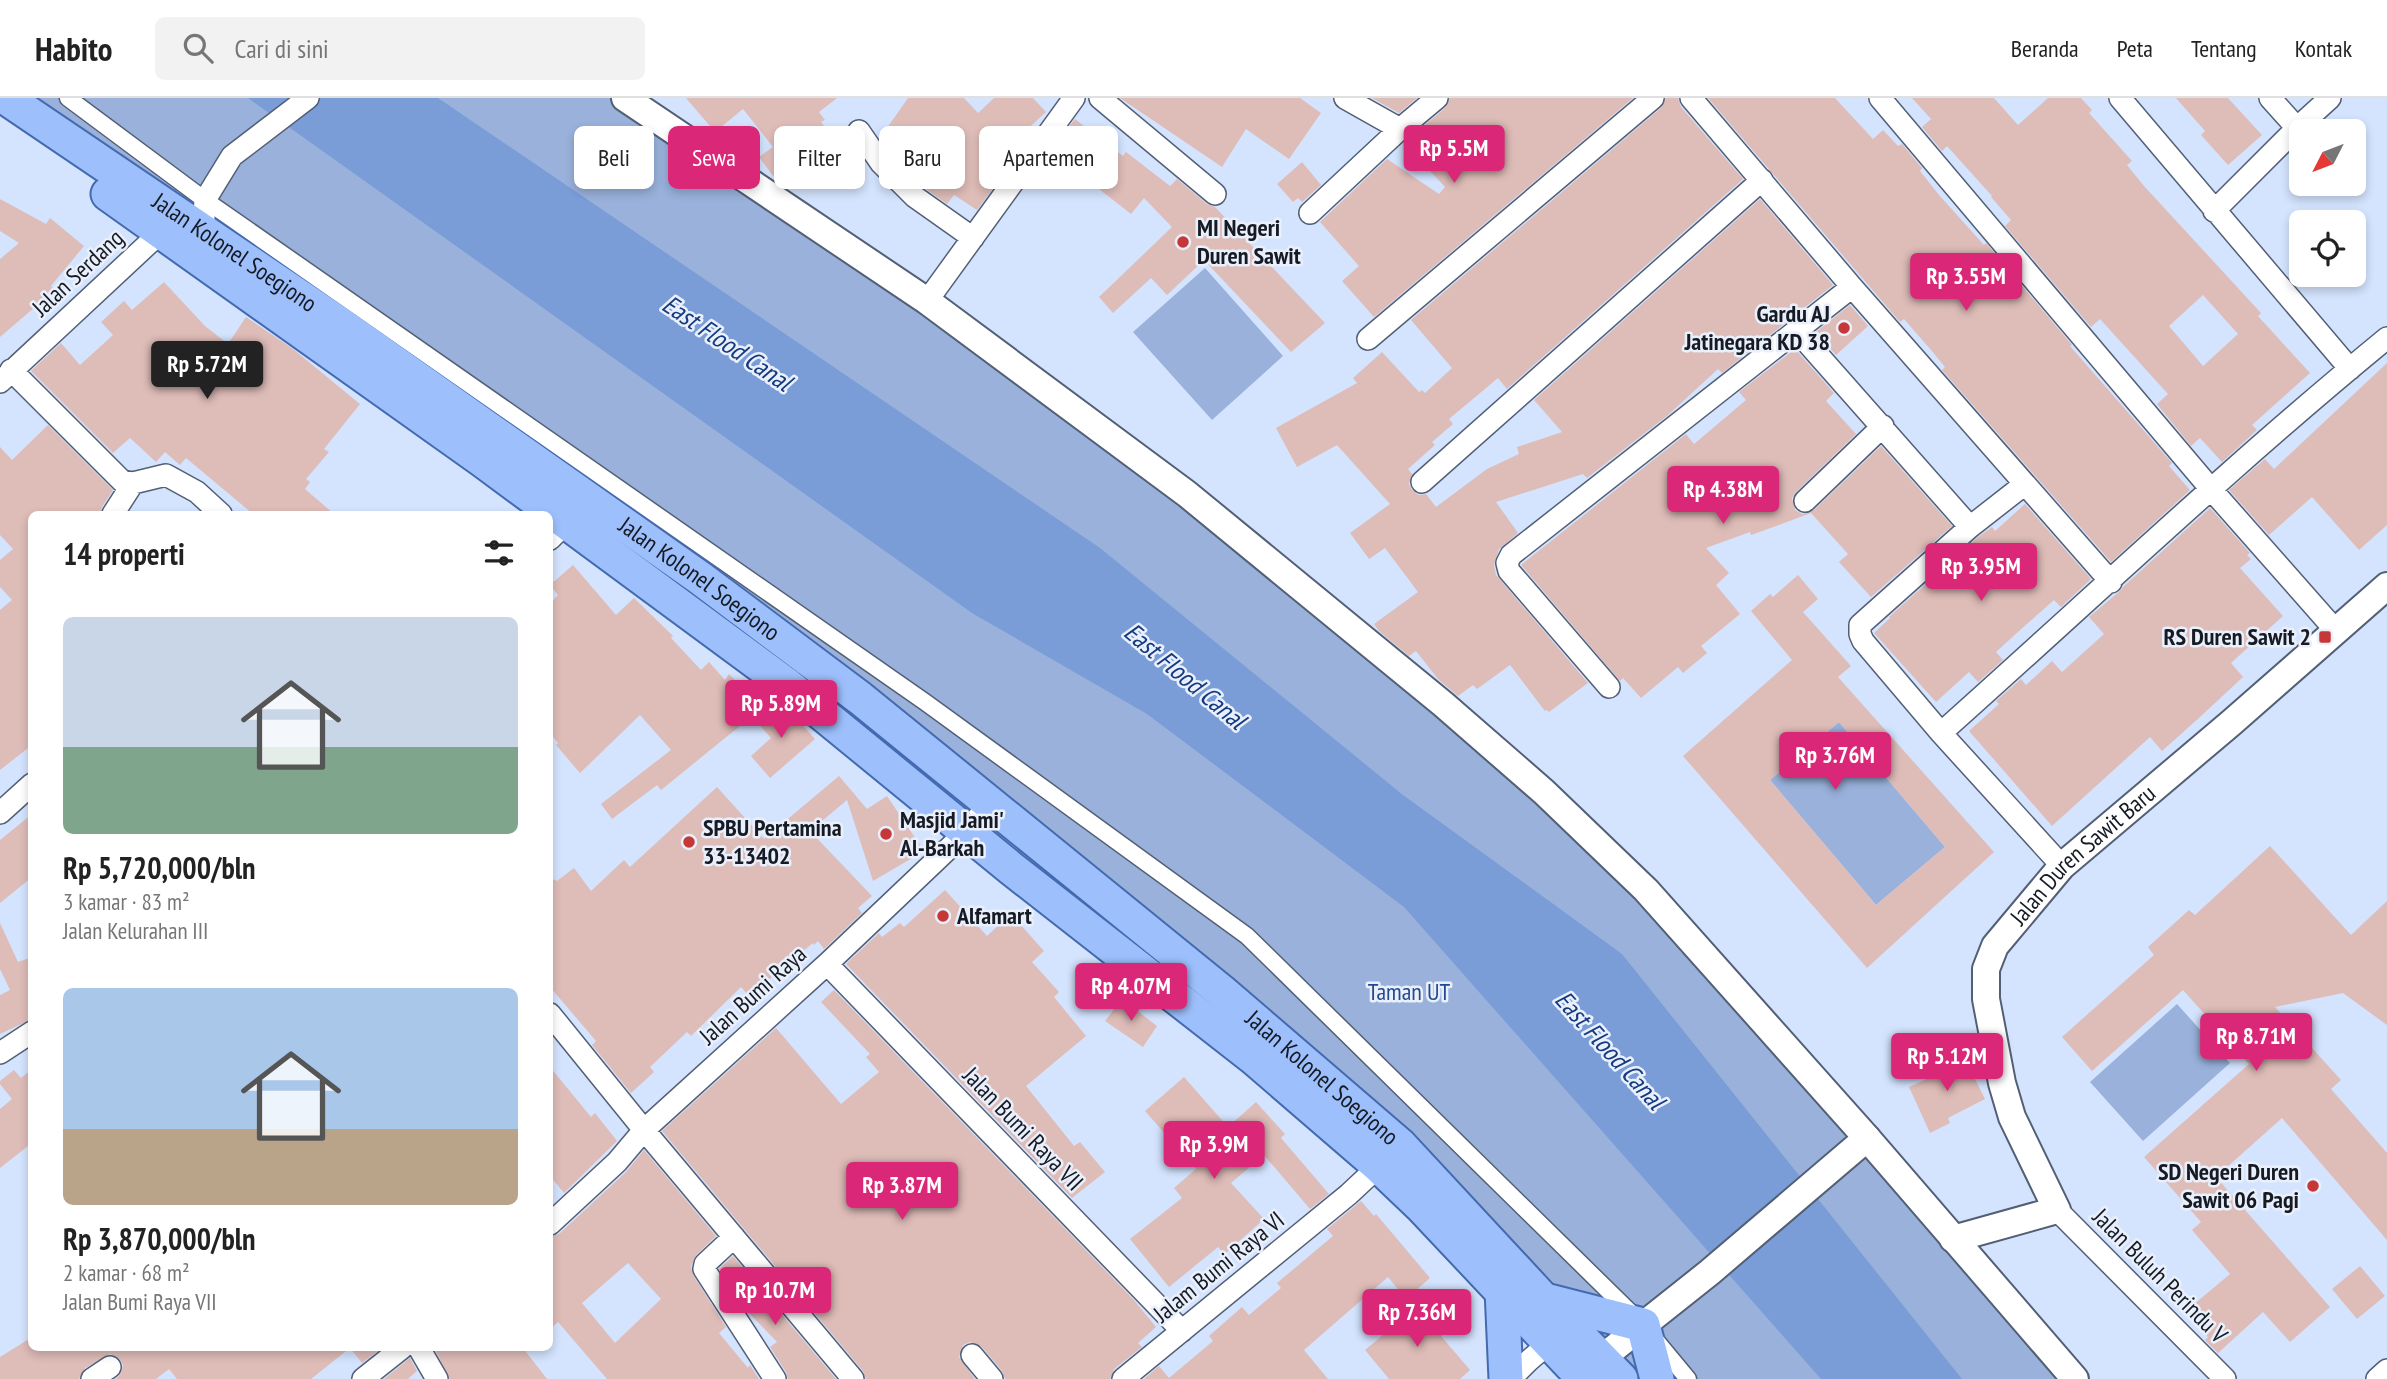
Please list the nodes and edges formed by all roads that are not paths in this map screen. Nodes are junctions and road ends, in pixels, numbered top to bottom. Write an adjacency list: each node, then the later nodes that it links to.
1 (6, 98): 26 (main road, Jalan Kolonel Soegiono)
2 (68, 98): 23 (street)
3 (308, 98): 23 (street)
4 (625, 98): 30 (street)
5 (1074, 98): 28 (street)
6 (1100, 98): 22 (street)
7 (1345, 98): 18 (street)
8 (1437, 98): 18 (street)
9 (1653, 98): 33 (street)
10 (1690, 98): 21 (street)
11 (1880, 98): 40 (street)
12 (2120, 98): 24 (street)
13 (2270, 98): 16 (street)
14 (2330, 98): 17 (street)
15 (0, 119): 26 (main road, Jalan Kolonel Soegiono)
16 (2289, 119)
17 (2307, 119)
18 (1400, 129): 25 (street)
19 (2289, 136): 24 (street)
20 (865, 140): 28 (street)
21 (1762, 180): 29 (street); 37 (street)
22 (1215, 194)
23 (205, 200): 26 (street); 27 (street); 70 (street)
24 (2214, 211): 34 (street)
25 (1310, 213)
26 (166, 220): 27 (main road, Jalan Kolonel Soegiono); 35 (street, Jalan Serdang); 44 (main road, Jalan Kolonel Soegiono)
27 (203, 233): 53 (main road, Jalan Kolonel Soegiono)
28 (973, 238): 30 (street)
29 (1852, 287): 31 (street); 39 (street)
30 (927, 301): 62 (street)
31 (1796, 331): 36 (street); 50 (street)
32 (2387, 338): 34 (street)
33 (1368, 339)
34 (2350, 369): 40 (street)
35 (5, 376): 38 (street)
36 (1883, 426): 41 (street); 45 (street)
37 (1422, 482)
38 (133, 483): 42 (street); 43 (street)
39 (2025, 484): 45 (street); 47 (street)
40 (2210, 488): 47 (street); 49 (street)
41 (1805, 501)
42 (115, 511)
43 (218, 511)
44 (533, 511)
45 (1970, 527): 51 (street)
46 (558, 531): 55 (main road, Jalan Kolonel Soegiono)
47 (2111, 582): 51 (street)
48 (2387, 586): 49 (street, Jalan Duren Sawit Baru)
49 (2337, 632): 56 (street, Jalan Duren Sawit Baru)
50 (1609, 687)
51 (1941, 733): 56 (street)
52 (28, 788): 54 (street)
53 (990, 803): 55 (street, Jalan Bumi Raya); 69 (main road, Jalan Kolonel Soegiono)
54 (0, 813)
55 (967, 831): 57 (street, Jalan Bumi Raya); 63 (main road, Jalan Kolonel Soegiono)
56 (2062, 866): 64 (street, Jalan Duren Sawit Baru)
57 (827, 964): 61 (street, Jalan Bumi Raya); 71 (street, Jalan Bumi Raya VII)
58 (553, 1018): 61 (street)
59 (28, 1035): 60 (street)
60 (0, 1053)
61 (644, 1130): 65 (street, Jalan Bumi Raya); 66 (street)
62 (1863, 1142): 67 (street); 70 (street)
63 (1379, 1166): 68 (main road, Jalan Kolonel Soegiono); 71 (street, Jalam Bumi Raya VI)
64 (2057, 1210): 67 (street); 88 (street, Jalan Buluh Perindu V)
65 (553, 1221)
66 (734, 1237): 80 (street); 81 (street)
67 (1953, 1239): 87 (street)
68 (1502, 1290): 72 (main road, Jalan Kolonel Soegiono); 84 (main road)
69 (1543, 1299): 70 (main road); 72 (main road, Jalan Kolonel Soegiono)
70 (1646, 1322): 77 (street); 85 (main road); 86 (street)
71 (1182, 1331): 83 (street, Jalam Bumi Raya VI)
72 (1563, 1337): 77 (main road, Jalan Kolonel Soegiono); 84 (street)
73 (398, 1351): 78 (street)
74 (421, 1351): 79 (street)
75 (972, 1355): 82 (street)
76 (2387, 1370): 89 (street)
77 (1593, 1374)
78 (363, 1379)
79 (437, 1379)
80 (775, 1379)
81 (853, 1379)
82 (992, 1379)
83 (1124, 1379)
84 (1508, 1379)
85 (1657, 1379)
86 (1688, 1379)
87 (2075, 1379)
88 (2225, 1379)
89 (2378, 1379)

